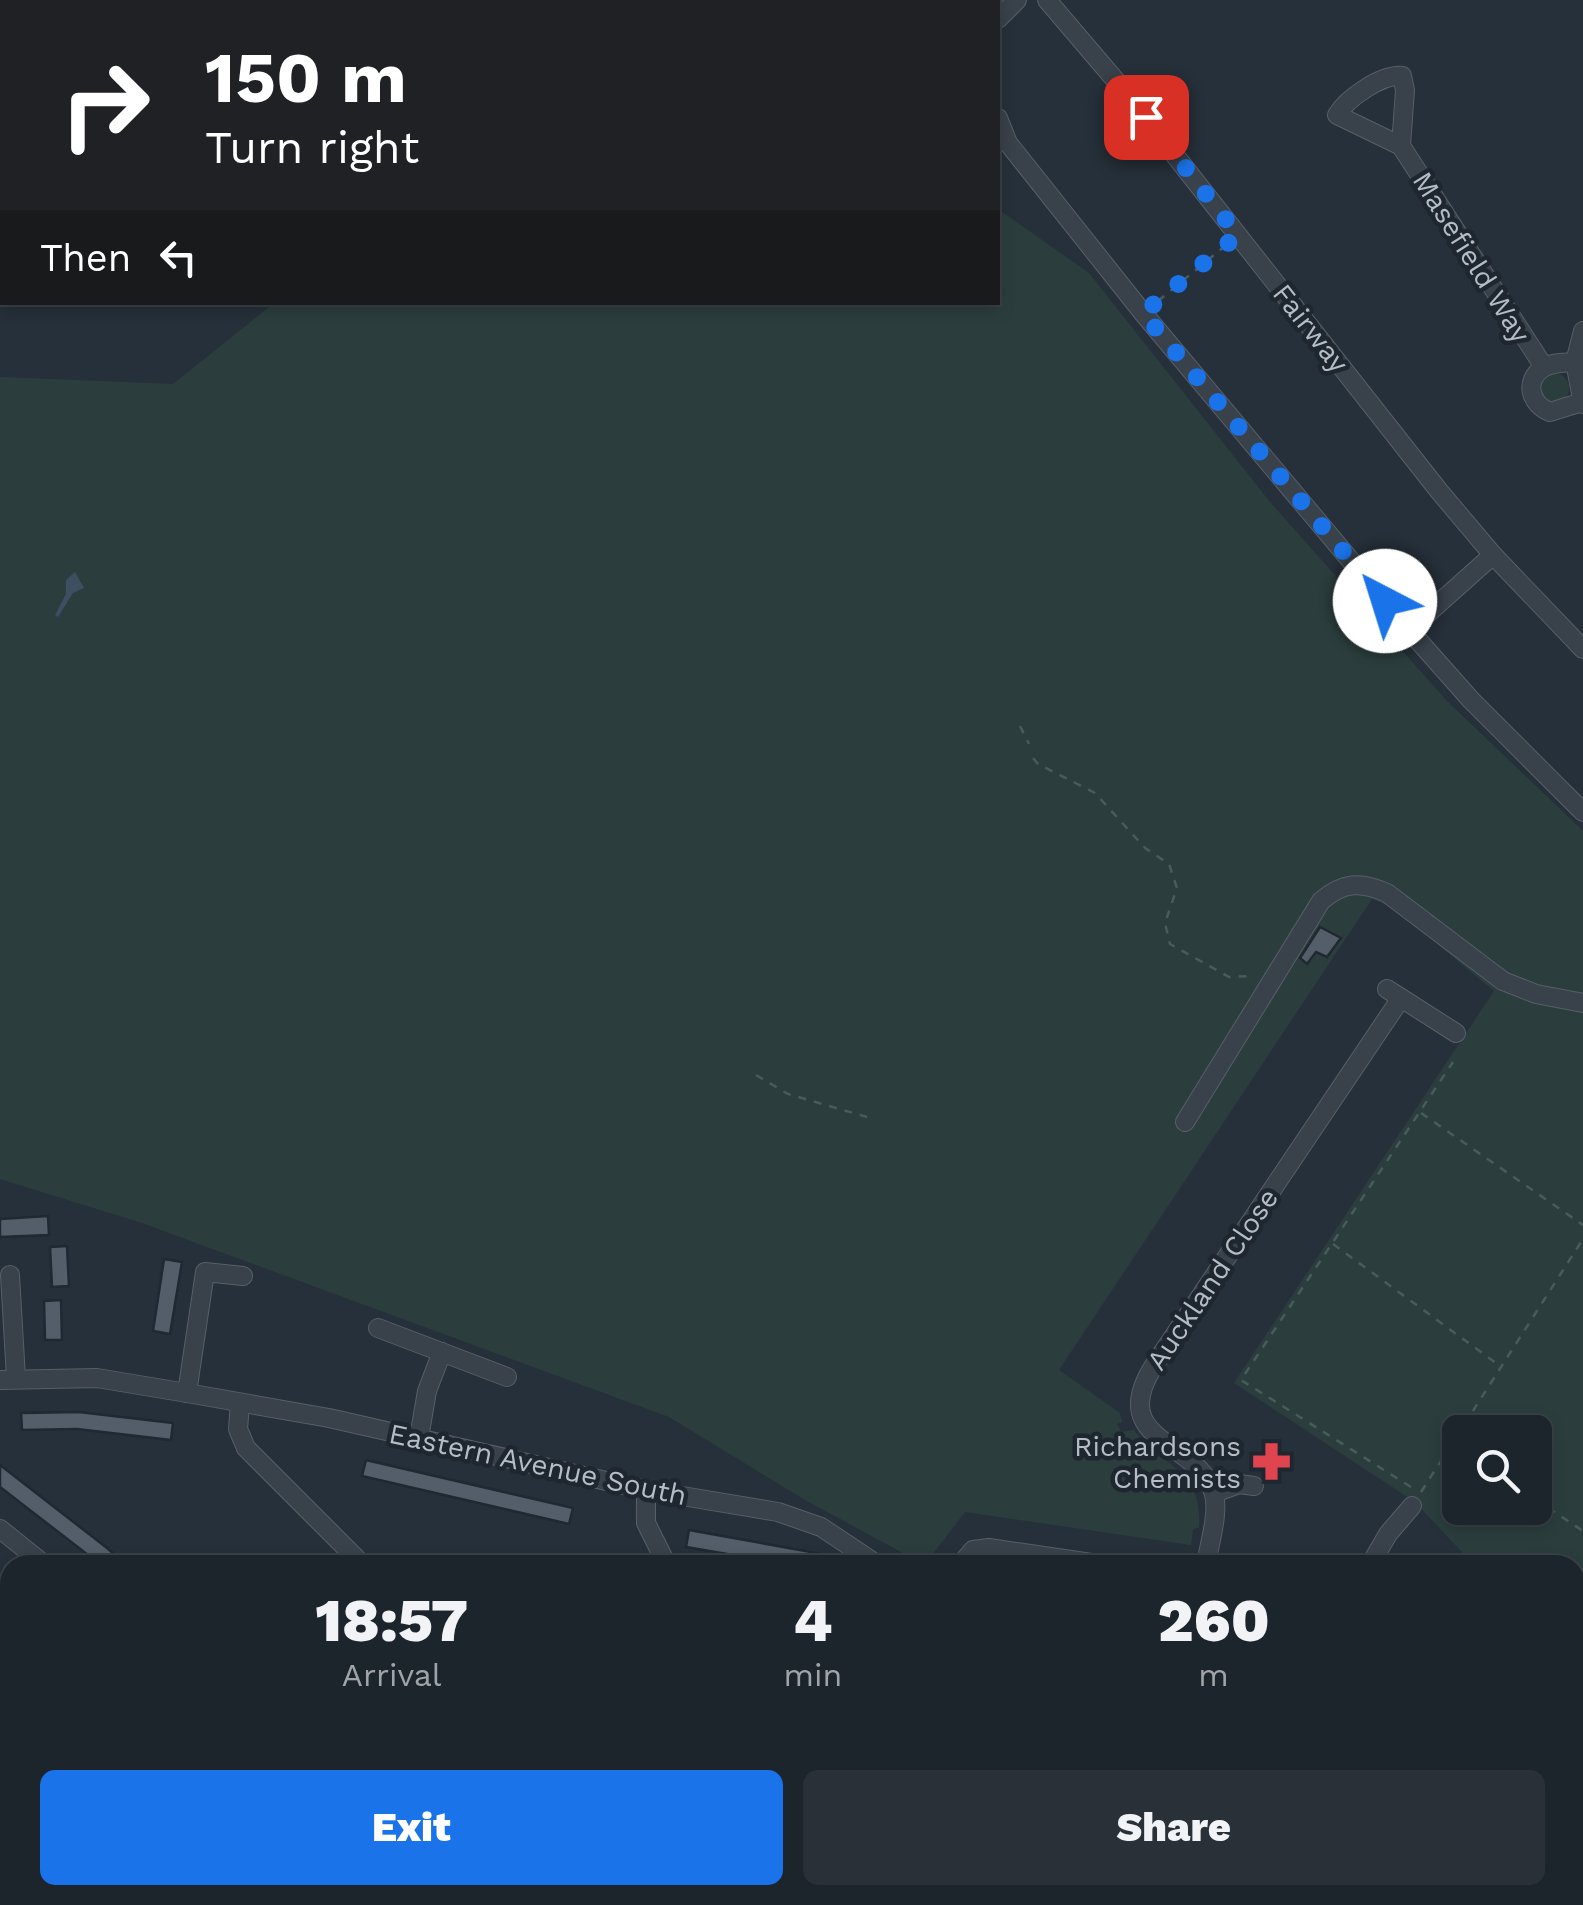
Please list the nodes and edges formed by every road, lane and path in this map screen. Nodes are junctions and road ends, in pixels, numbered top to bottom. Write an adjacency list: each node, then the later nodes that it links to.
1 (1046, 0): 4 (street, Fairway)
2 (1000, 128): 5 (street)
3 (1402, 146): 3 (street, Masefield Way); 8 (street, Masefield Way)
4 (1238, 235): 5 (path); 10 (street, Fairway)
5 (1143, 313): 11 (street)
6 (1580, 337): 7 (street, Masefield Way)
7 (1574, 362): 8 (street, Masefield Way); 9 (street, Masefield Way)
8 (1544, 367): 9 (street, Masefield Way)
9 (1582, 403)
10 (1493, 554): 11 (street); 12 (street, Fairway)
11 (1409, 630): 16 (street)
12 (1583, 649)
13 (1020, 726): 14 (path)
14 (1029, 744)
15 (1033, 758): 17 (path)
16 (1583, 812)
17 (1256, 975)
18 (1583, 1003): 24 (street)
19 (1456, 1032): 42 (street, Auckland Close)
20 (1453, 1062): 22 (path)
21 (756, 1075): 23 (path)
22 (1420, 1112): 25 (path); 27 (path)
23 (867, 1117)
24 (1186, 1122)
25 (1583, 1225)
26 (1583, 1239): 32 (path)
27 (1332, 1244): 32 (path); 39 (path)
28 (10, 1275): 34 (street)
29 (243, 1276): 35 (street)
30 (378, 1328): 31 (street)
31 (442, 1352): 33 (street); 38 (street)
32 (1502, 1367): 37 (path)
33 (506, 1376)
34 (8, 1379): 35 (street, Eastern Avenue South)
35 (187, 1393): 36 (street, Eastern Avenue South)
36 (240, 1403): 38 (street, Eastern Avenue South); 48 (street)
37 (1471, 1415)
38 (419, 1438): 41 (street, Eastern Avenue South)
39 (1442, 1459)
40 (1254, 1486): 42 (street)
41 (646, 1490): 49 (street); 50 (street, Eastern Avenue South)
42 (1214, 1493): 53 (street)
43 (1412, 1506): 54 (street)
44 (1552, 1510): 46 (path)
45 (0, 1529): 47 (street)
46 (1583, 1531)
47 (32, 1555)
48 (353, 1555)
49 (662, 1555)
50 (863, 1555)
51 (967, 1555): 52 (street)
52 (1038, 1555)
53 (1208, 1555)
54 (1376, 1555)

